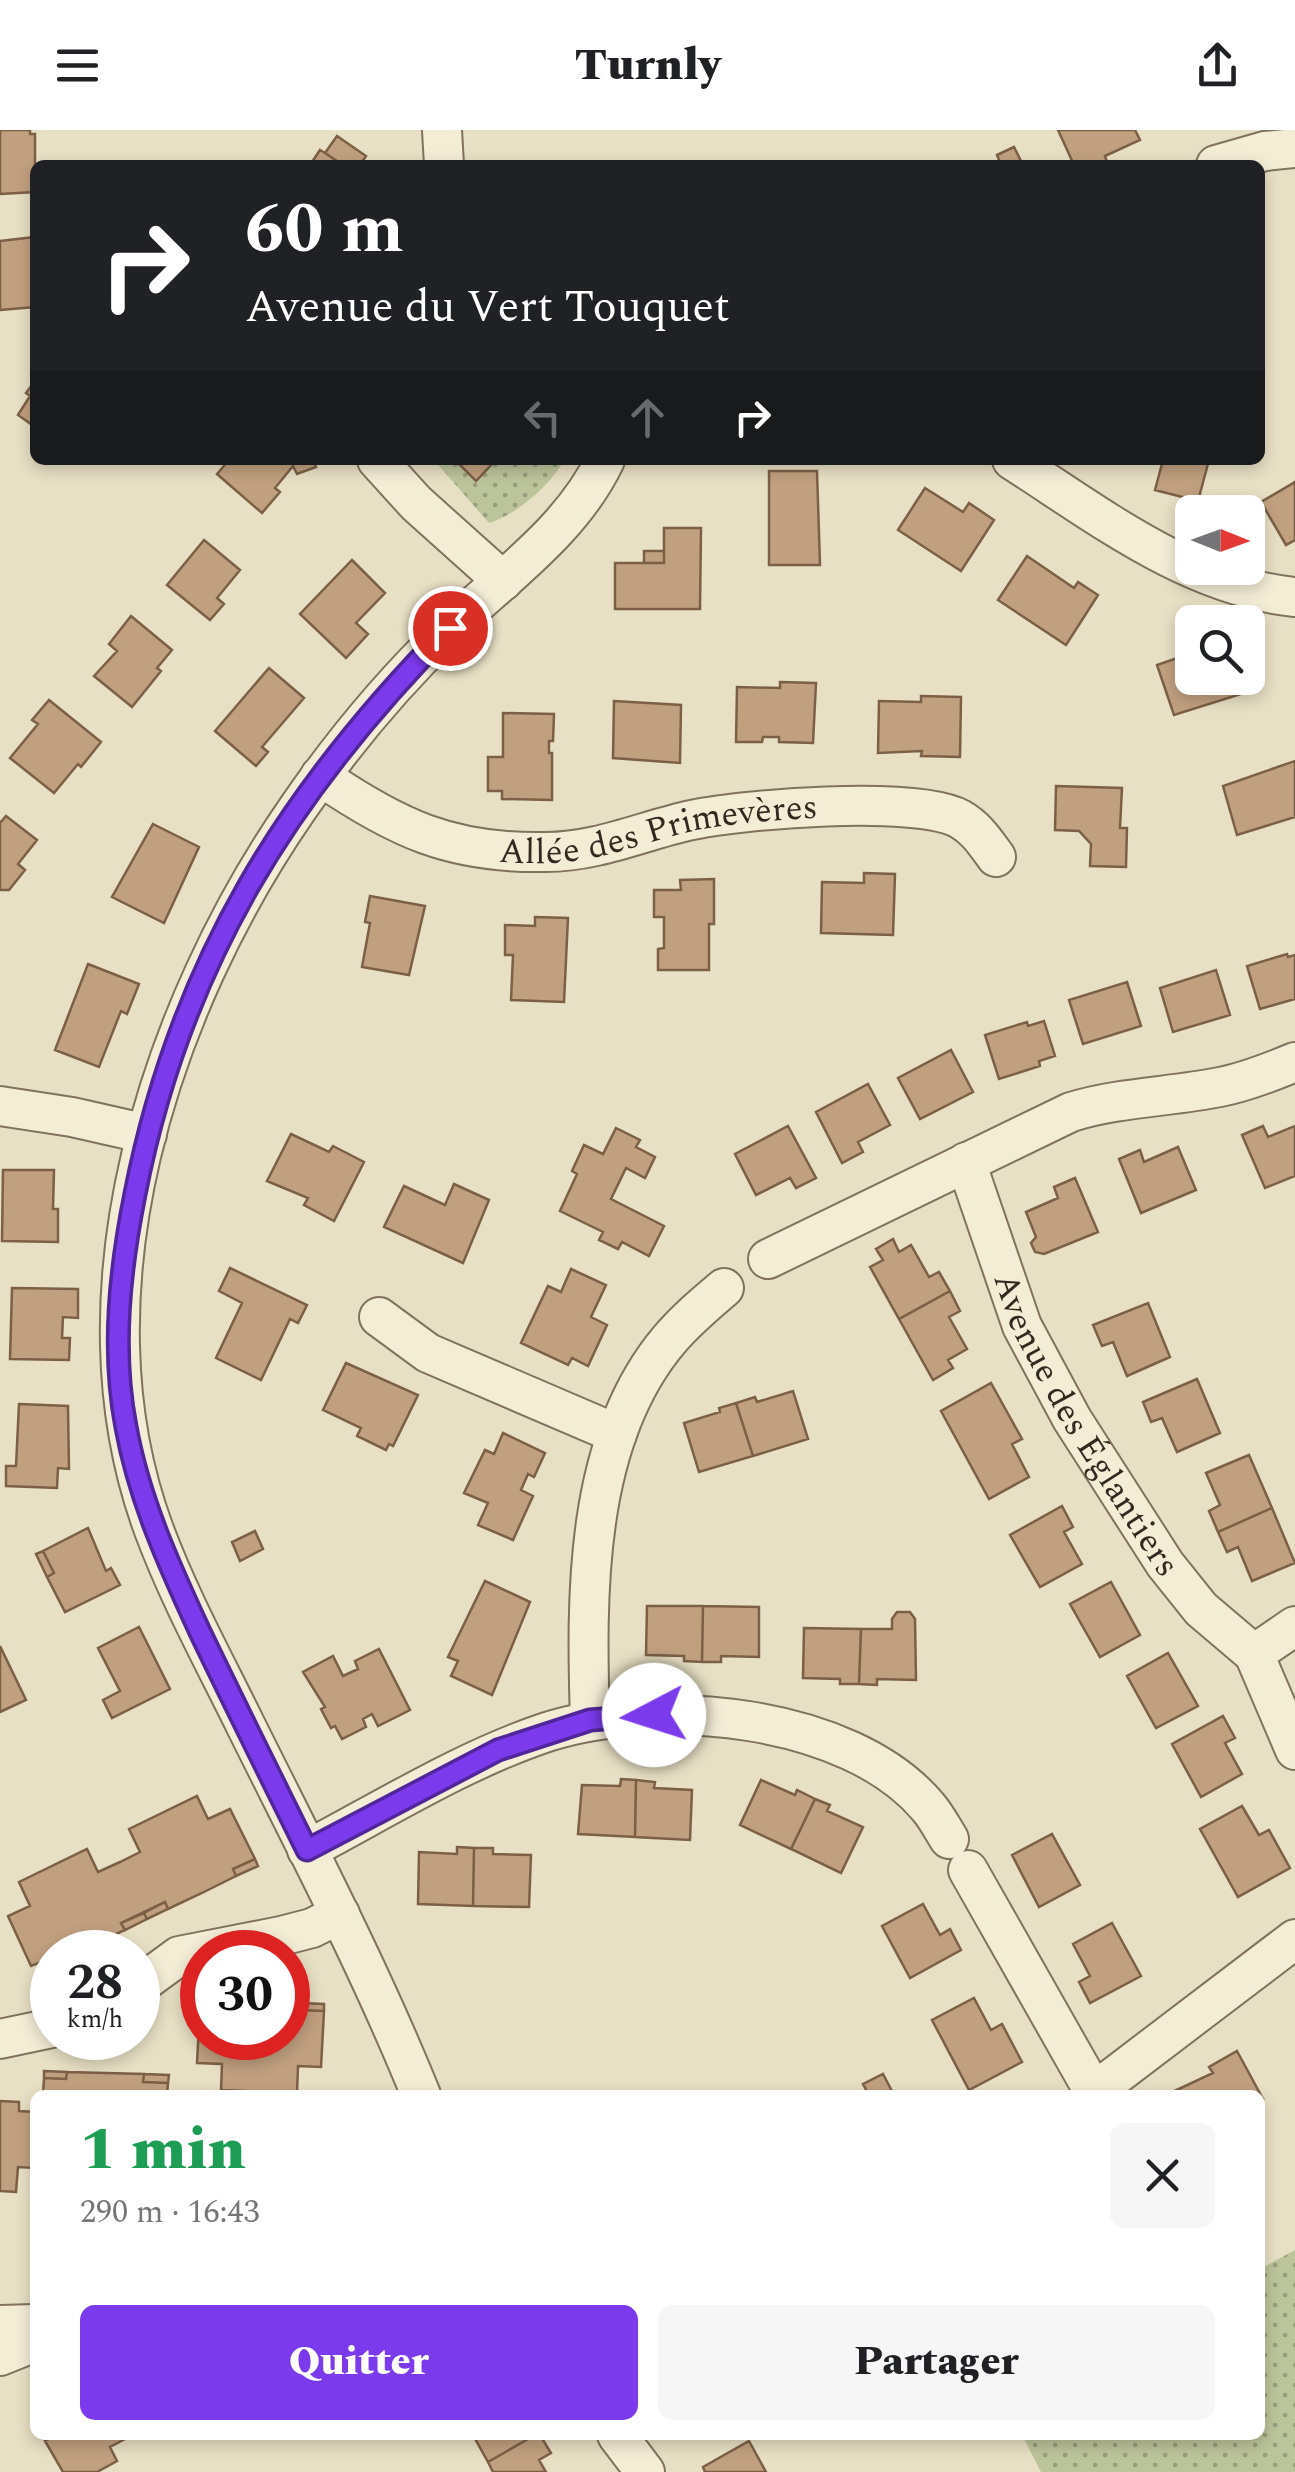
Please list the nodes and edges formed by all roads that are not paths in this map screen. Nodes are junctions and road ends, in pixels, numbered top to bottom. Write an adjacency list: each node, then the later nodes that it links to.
1 (442, 130): 3 (street)
2 (1295, 148): 4 (street)
3 (444, 160)
4 (1232, 160)
5 (382, 465): 8 (street)
6 (602, 465): 8 (street)
7 (1020, 465): 9 (street)
8 (503, 581): 10 (street)
9 (1295, 597)
10 (320, 776): 11 (street, Allée des Primevères); 14 (street)
11 (996, 857)
12 (1295, 1062): 15 (street)
13 (0, 1106): 14 (street)
14 (147, 1134): 24 (street)
15 (966, 1162): 16 (street); 21 (street, Avenue des Églantiers)
16 (768, 1259)
17 (724, 1288): 19 (street)
18 (379, 1317): 19 (street)
19 (617, 1434): 22 (street)
20 (1295, 1626): 21 (street)
21 (1254, 1654): 23 (street, Avenue des Églantiers)
22 (590, 1720): 24 (street); 31 (street)
23 (1295, 1750)
24 (307, 1850): 25 (street)
25 (340, 1914): 27 (street); 30 (street)
26 (1295, 1939): 32 (street)
27 (160, 1970)
28 (30, 2033): 29 (street)
29 (0, 2039)
30 (419, 2090)
31 (1090, 2090)
32 (1097, 2090)
33 (30, 2324): 34 (street)
34 (0, 2325)
35 (30, 2344): 36 (street)
36 (0, 2356)
37 (620, 2440): 38 (street)
38 (644, 2472)

